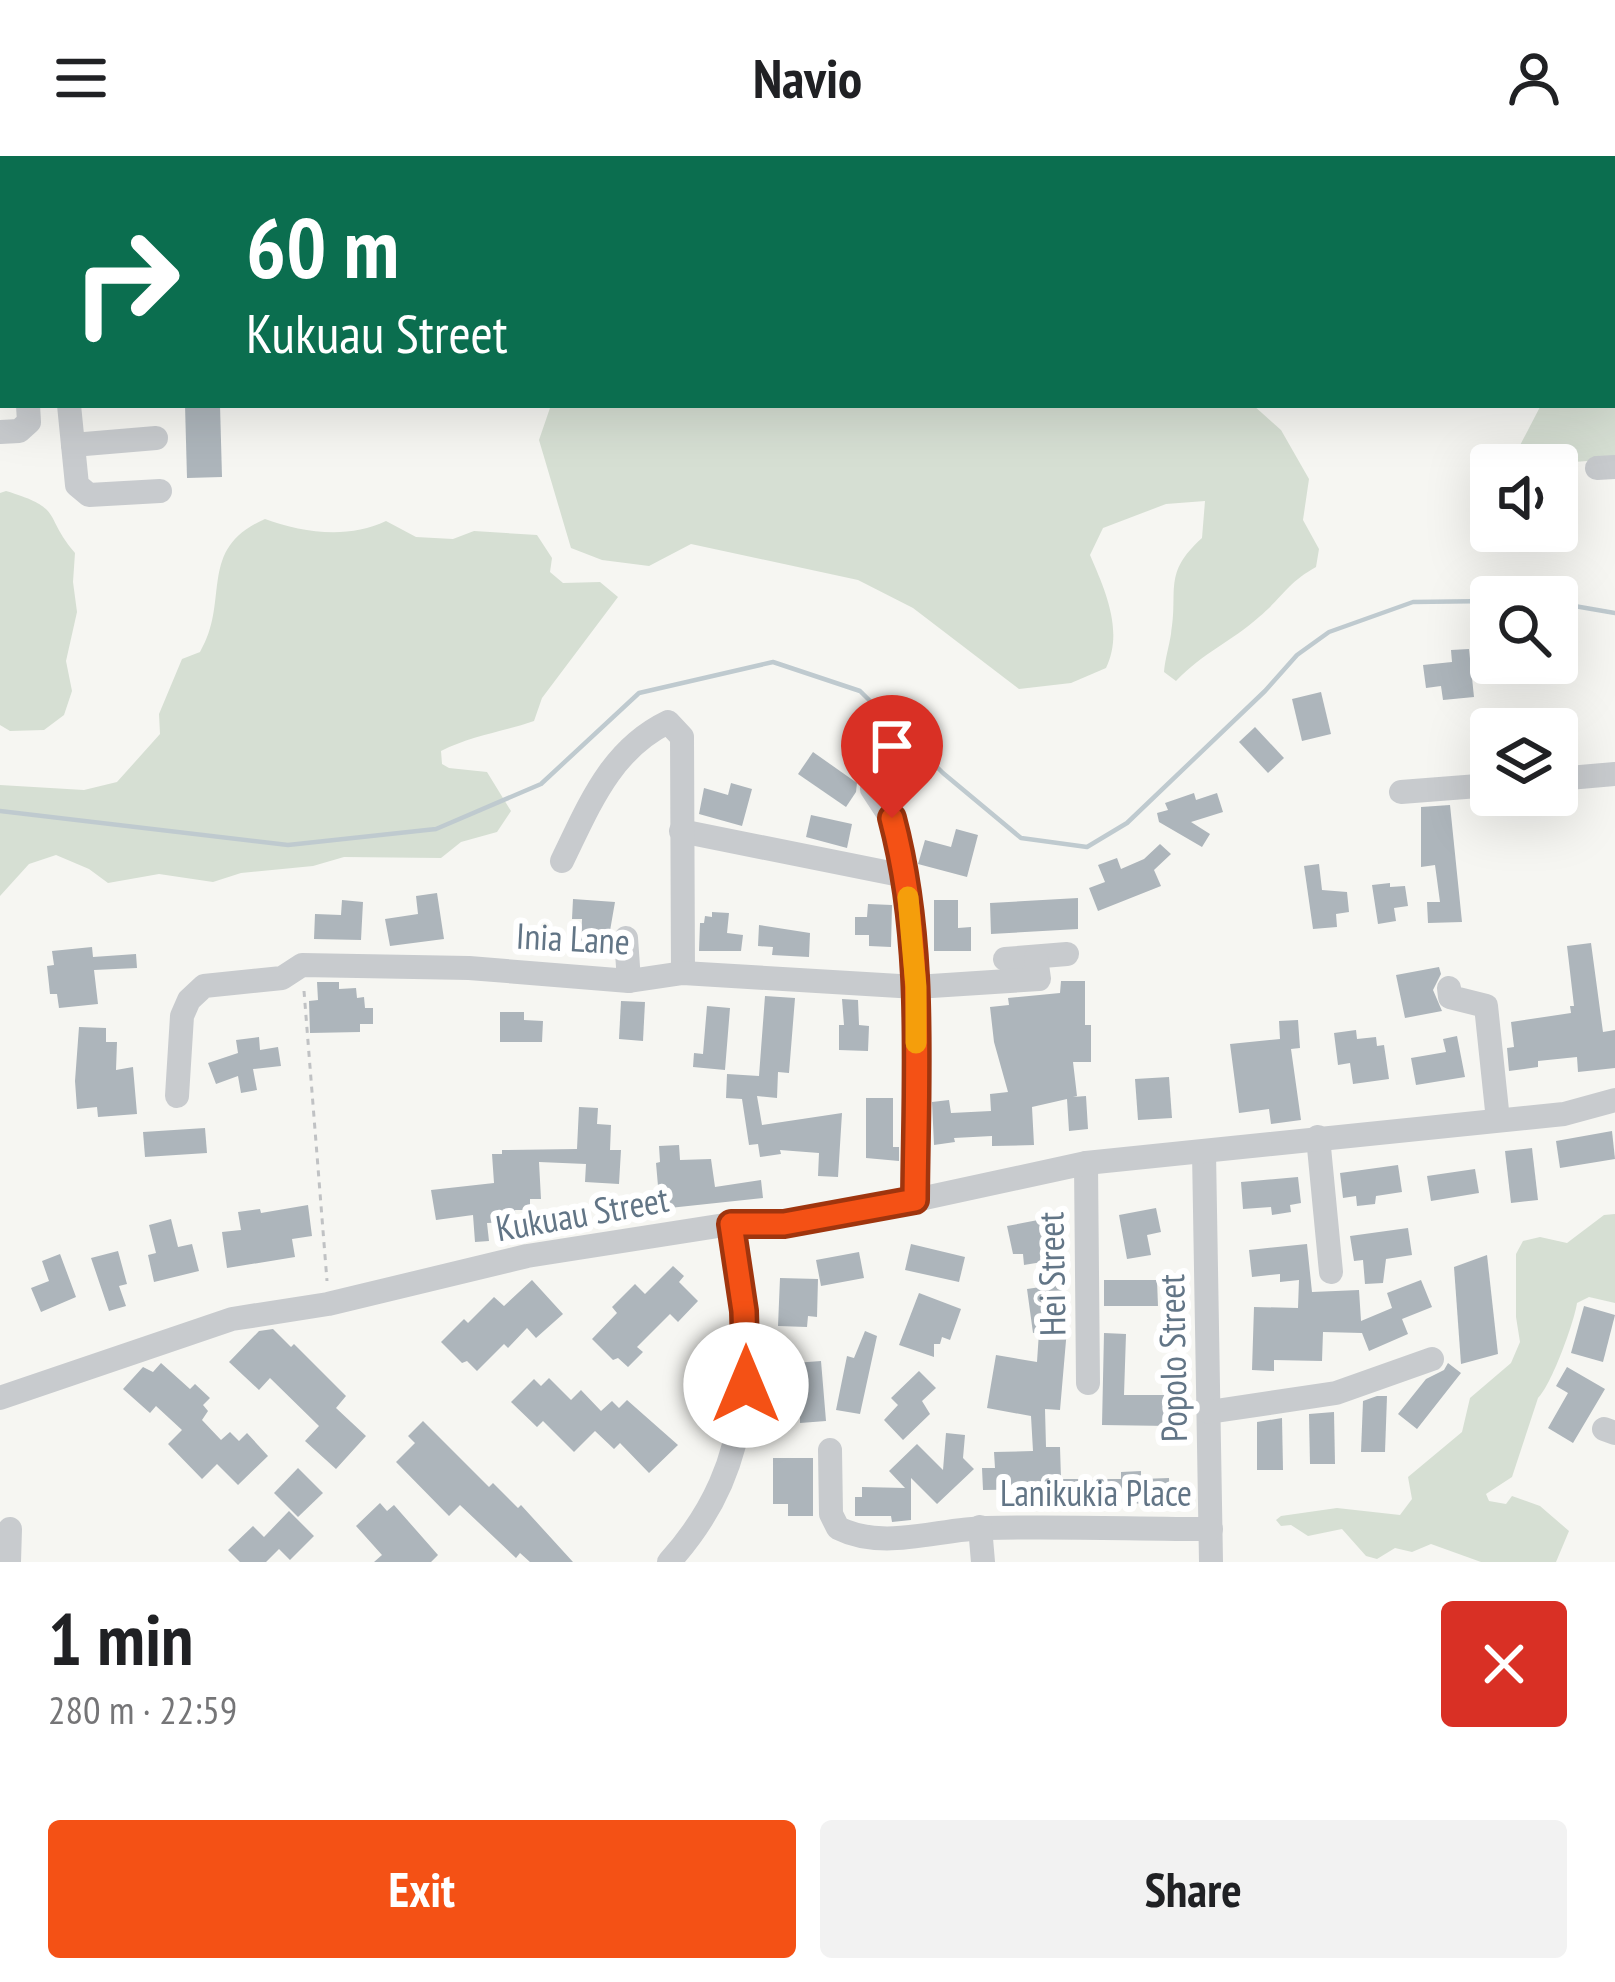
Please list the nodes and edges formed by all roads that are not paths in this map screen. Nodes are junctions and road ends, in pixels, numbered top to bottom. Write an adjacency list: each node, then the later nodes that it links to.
1 (28, 408): 3 (street)
2 (69, 408): 5 (street)
3 (0, 432)
4 (156, 438): 5 (street)
5 (73, 445): 6 (street)
6 (160, 491)
7 (1615, 775): 8 (street)
8 (1578, 778)
9 (1470, 787): 11 (street)
10 (872, 789): 14 (street)
11 (1401, 792)
12 (681, 831): 13 (street); 14 (street); 19 (street)
13 (562, 860)
14 (905, 876): 21 (street)
15 (626, 938): 20 (street)
16 (1067, 954): 18 (street)
17 (1005, 958): 18 (street)
18 (1036, 958): 21 (street, Inia Lane)
19 (683, 973): 20 (street, Inia Lane); 21 (street, Inia Lane)
20 (629, 981): 23 (street, Inia Lane)
21 (916, 987): 29 (street)
22 (1450, 988): 25 (street)
23 (177, 1096)
24 (1615, 1100): 25 (street, Kukuau Street)
25 (1498, 1120): 26 (street, Kukuau Street)
26 (1318, 1138): 27 (street, Kukuau Street); 31 (street)
27 (1204, 1152): 28 (street, Kukuau Street); 35 (street, Popolo Street)
28 (1086, 1163): 29 (street, Kukuau Street); 33 (street, Hei Street)
29 (915, 1200): 30 (street, Kukuau Street)
30 (731, 1224): 34 (street, Kukuau Street); 41 (street)
31 (1331, 1272)
32 (1432, 1359): 35 (street)
33 (1088, 1383)
34 (0, 1398)
35 (1209, 1412): 39 (street, Popolo Street)
36 (830, 1450): 37 (street, Lanikukia Place)
37 (980, 1528): 39 (street, Lanikukia Place); 42 (street)
38 (10, 1529): 40 (street)
39 (1211, 1529): 43 (street, Popolo Street)
40 (9, 1562)
41 (669, 1562)
42 (983, 1562)
43 (1211, 1562)

